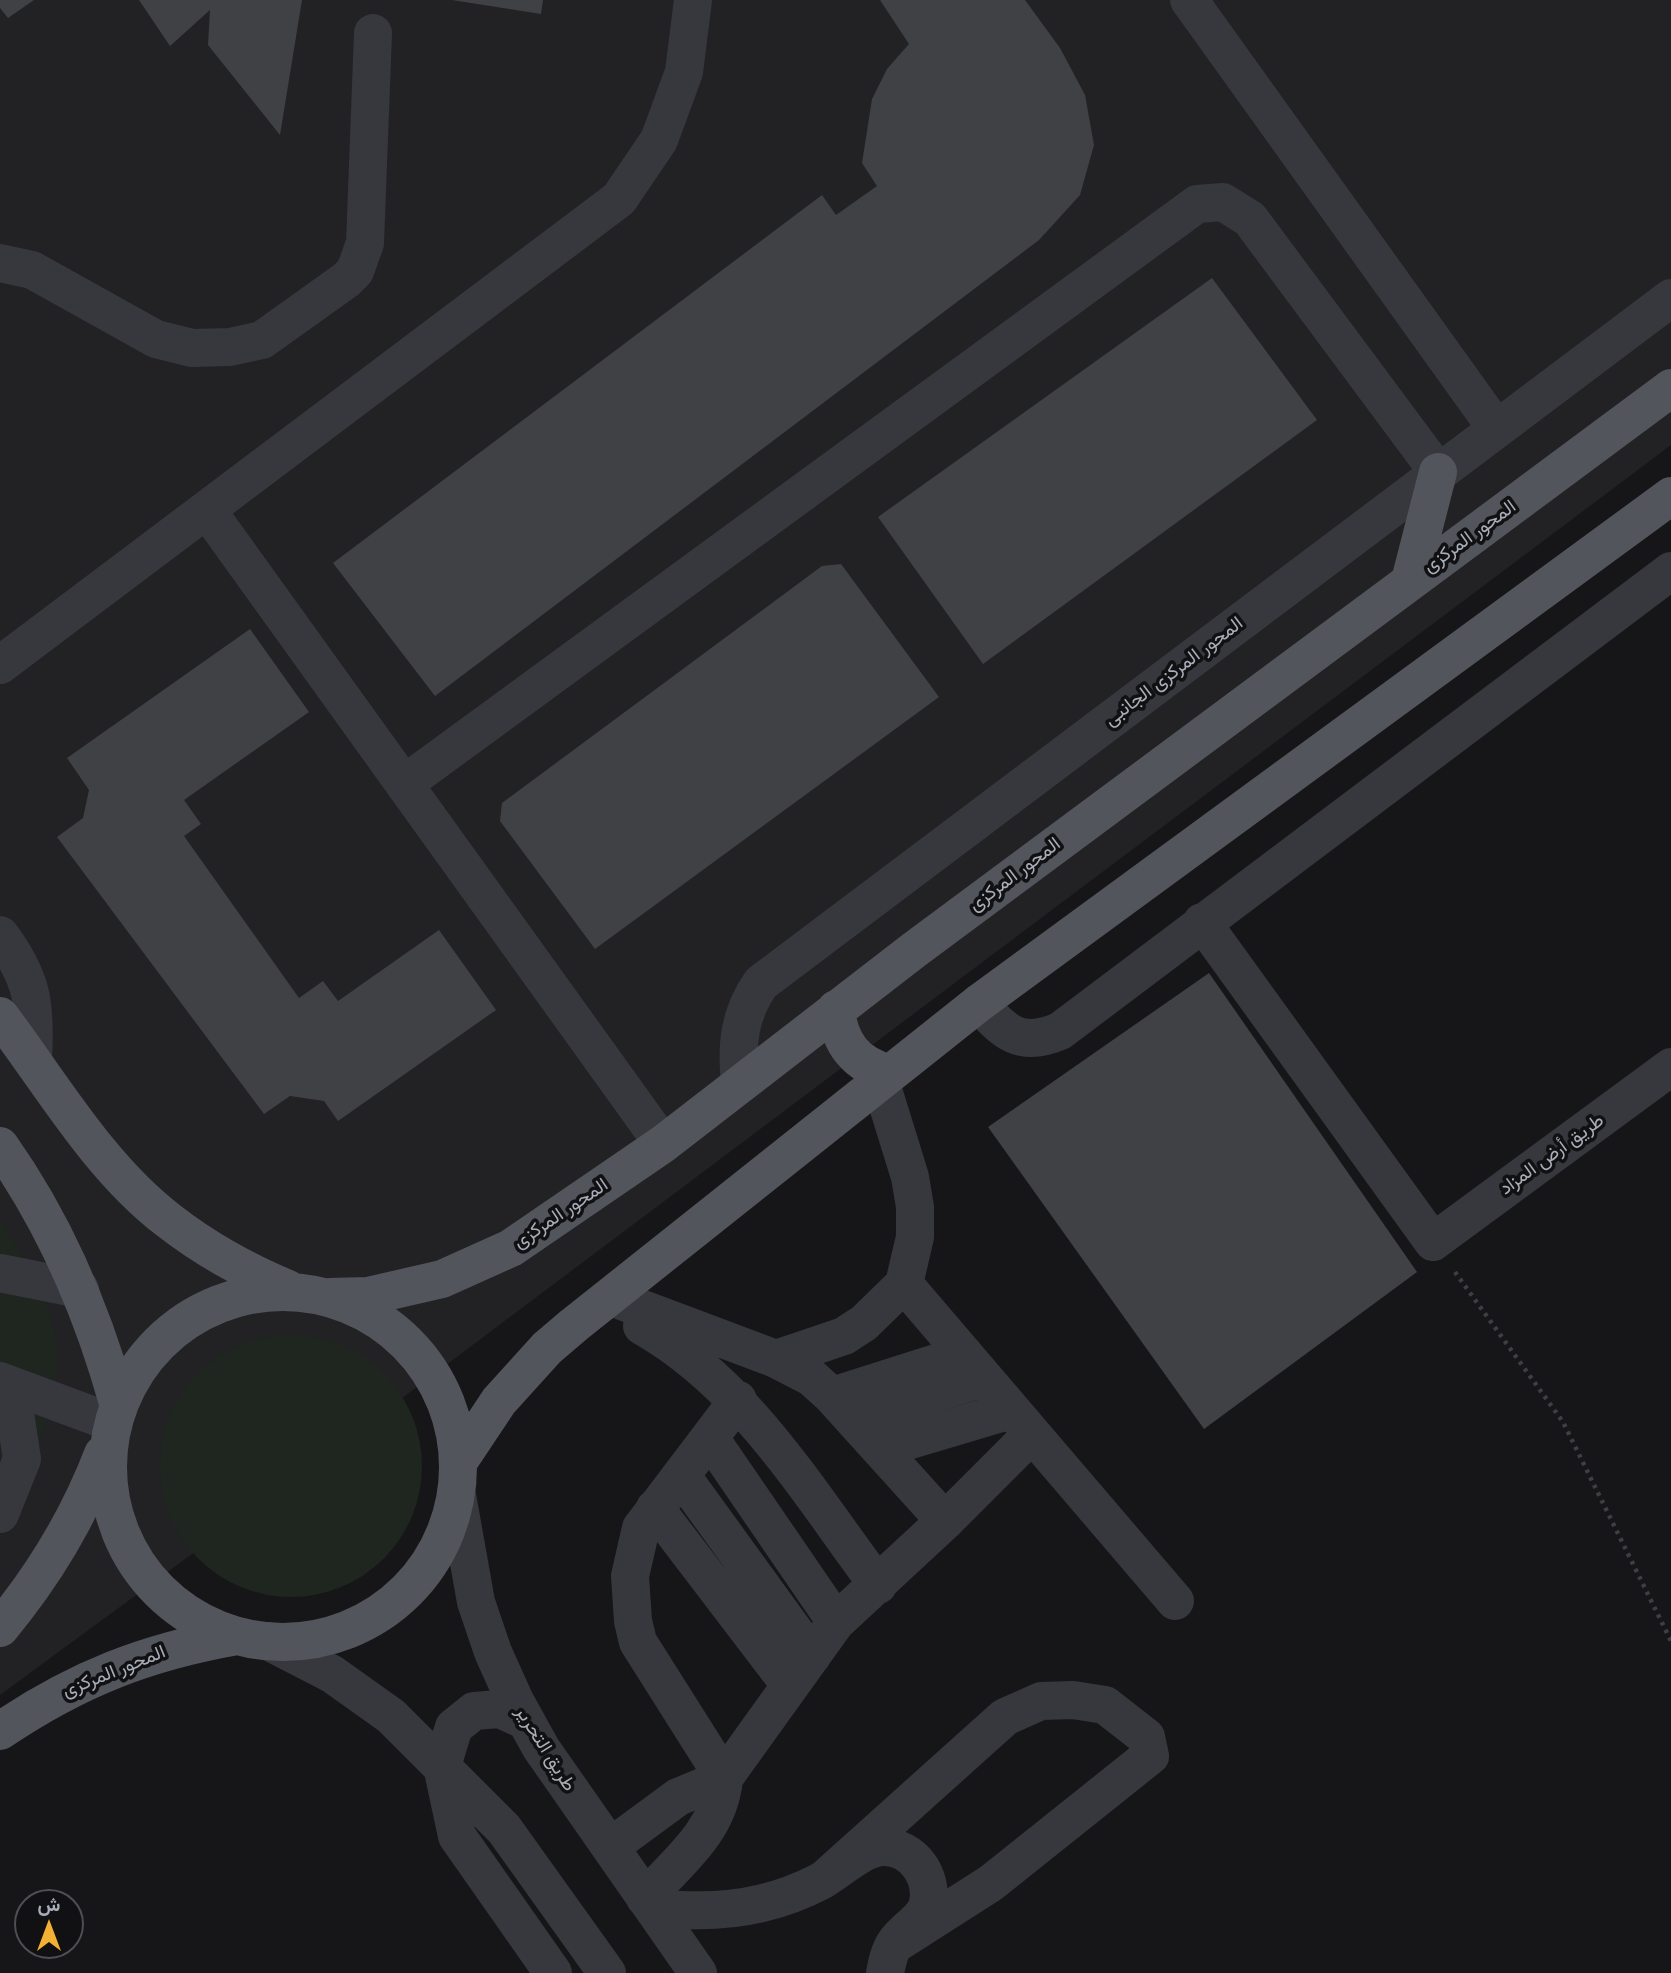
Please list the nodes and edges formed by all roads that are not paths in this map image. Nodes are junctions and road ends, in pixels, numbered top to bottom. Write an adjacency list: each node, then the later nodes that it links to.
1 (693, 0): 10 (street)
2 (1189, 0): 7 (street)
3 (373, 33): 4 (street)
4 (0, 263)
5 (1671, 298): 7 (street, المحور المركزى الجانبى)
6 (1671, 388): 12 (main road, المحور المركزى)
7 (1496, 428): 8 (street, المحور المركزى الجانبى)
8 (1438, 472): 12 (main road); 14 (street); 23 (street, المحور المركزى الجانبى)
9 (1671, 496): 17 (main road)
10 (207, 510): 13 (street); 14 (street)
11 (1671, 571): 15 (street)
12 (1410, 581): 18 (main road, المحور المركزى)
13 (0, 665)
14 (404, 784): 24 (street)
15 (1202, 922): 17 (street); 21 (street, طريق أرض المزاد)
16 (0, 934): 20 (street)
17 (979, 1003): 22 (main road)
18 (836, 1009): 22 (main road); 23 (main road, المحور المركزى)
19 (0, 1016): 20 (main road)
20 (33, 1059): 29 (main road)
21 (1671, 1067)
22 (884, 1077): 27 (street); 31 (main road)
23 (740, 1083): 24 (main road, المحور المركزى)
24 (663, 1144): 30 (main road, المحور المركزى)
25 (0, 1146): 28 (main road)
26 (0, 1273): 28 (street)
27 (904, 1284): 32 (street); 33 (street)
28 (80, 1289): 37 (main road)
29 (293, 1291): 30 (main road); 37 (main road)
30 (330, 1297): 41 (main road)
31 (605, 1302): 32 (street); 36 (street); 41 (main road)
32 (776, 1359): 35 (street)
33 (974, 1366): 35 (street); 38 (street)
34 (6, 1384): 37 (street); 43 (street)
35 (842, 1407): 39 (street)
36 (724, 1419): 40 (street); 46 (street)
37 (113, 1422): 47 (main road); 48 (main road)
38 (1022, 1422): 39 (street); 44 (street); 45 (street)
39 (880, 1449): 44 (street)
40 (681, 1475): 42 (street); 49 (street)
41 (458, 1478): 48 (main road); 50 (street, طريق التحرير)
42 (655, 1508): 49 (street); 53 (street)
43 (0, 1514)
44 (945, 1521): 46 (street)
45 (1175, 1601)
46 (857, 1603): 49 (street)
47 (0, 1628)
48 (253, 1639): 51 (main road, المحور المركزى); 52 (street)
49 (801, 1670): 53 (street)
50 (526, 1721): 52 (street); 54 (street, طريق التحرير)
51 (0, 1731)
52 (442, 1766): 58 (street); 59 (street)
53 (724, 1778): 54 (street); 56 (street)
54 (610, 1847): 56 (street, طريق التحرير)
55 (828, 1877): 56 (street); 57 (street); 57 (street)
56 (648, 1903): 60 (street, طريق التحرير)
57 (889, 1959)
58 (553, 1973)
59 (607, 1973)
60 (698, 1973)

